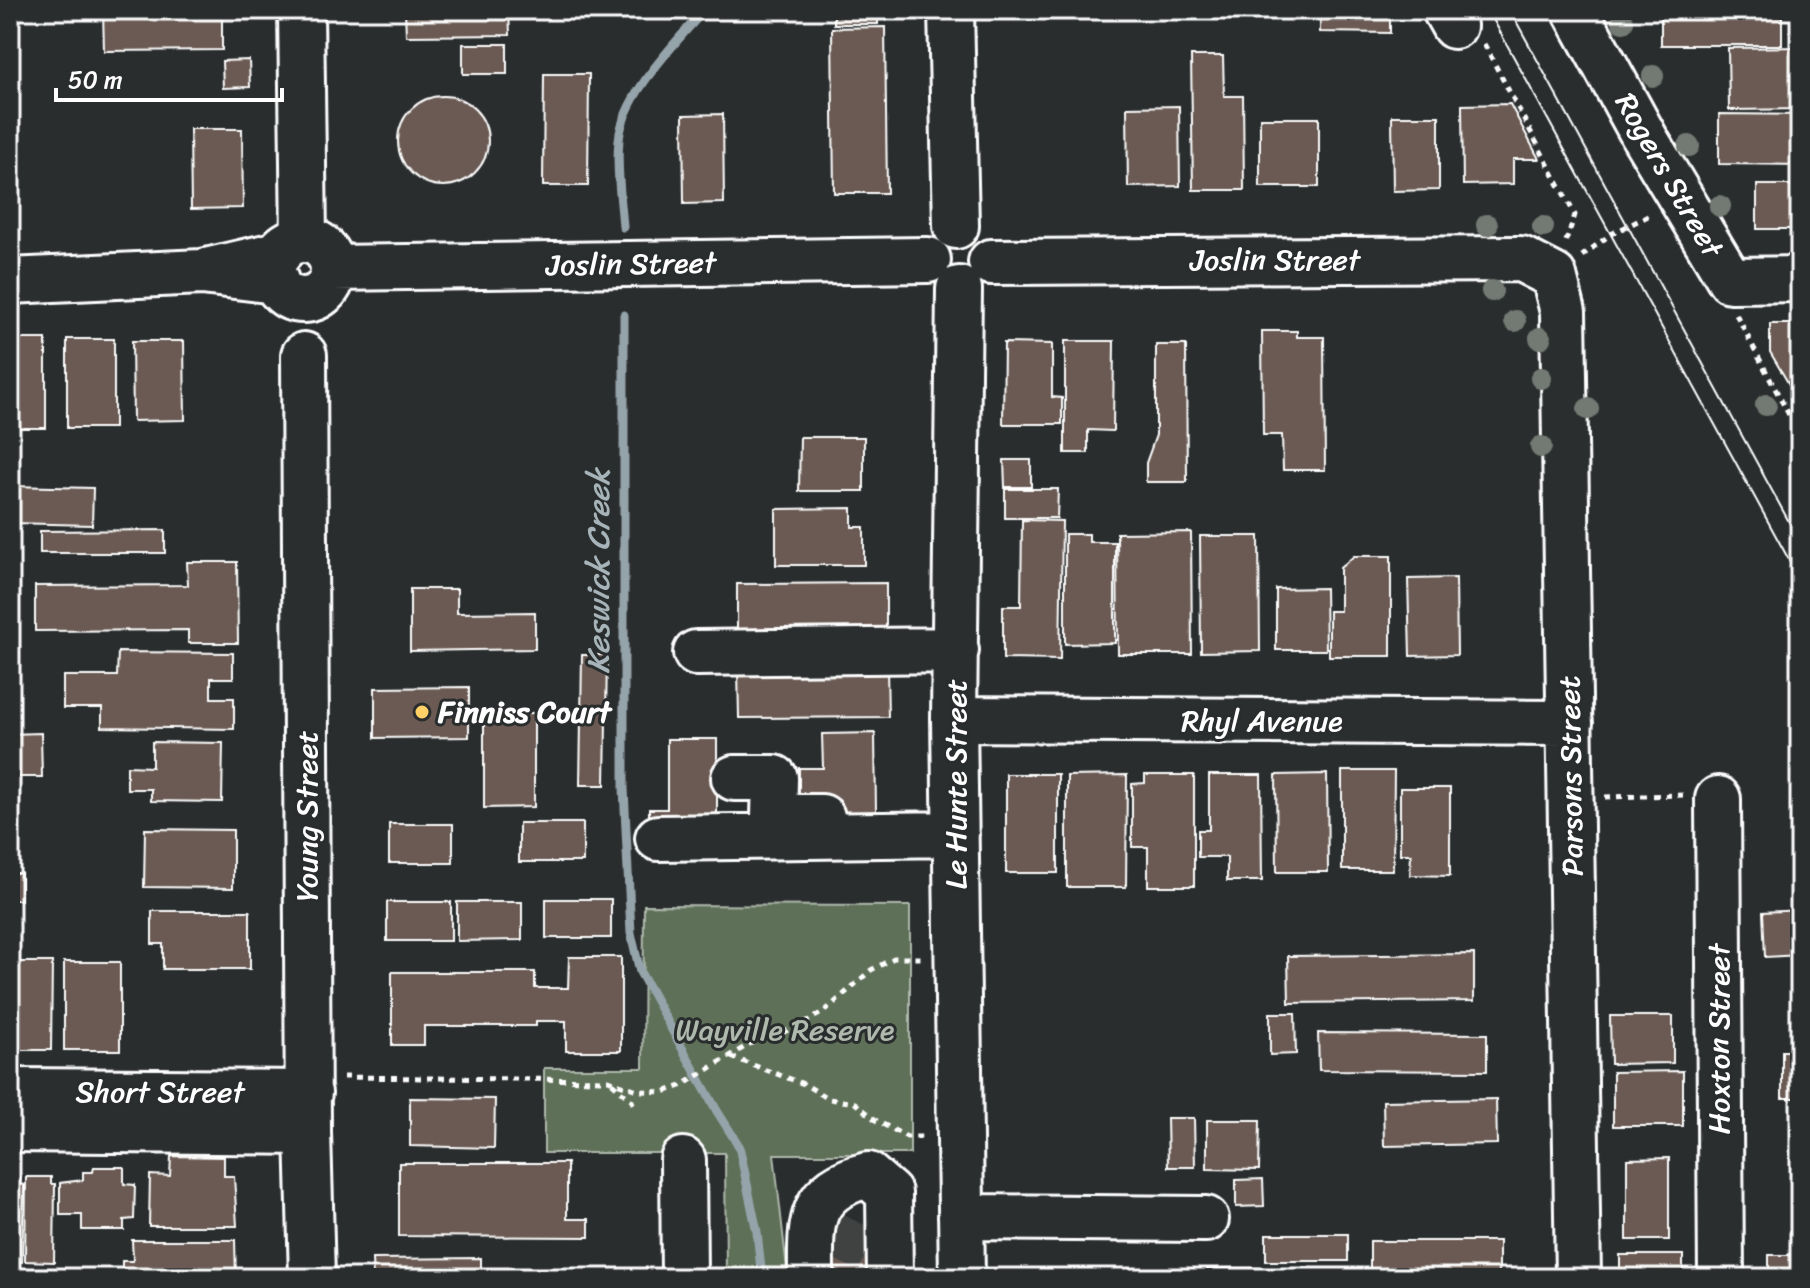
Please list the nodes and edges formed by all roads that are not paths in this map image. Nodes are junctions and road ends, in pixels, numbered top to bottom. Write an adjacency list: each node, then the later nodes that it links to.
1 (301, 10): 5 (street, Young Street)
2 (951, 10): 4 (street)
3 (1575, 10): 7 (street, Rogers Street)
4 (959, 270): 5 (street, Joslin Street); 6 (street, Joslin Street); 9 (street, Le Hunte Street)
5 (299, 273): 8 (street, Joslin Street); 18 (street, Young Street)
6 (1554, 276): 12 (street, Parsons Street)
7 (1800, 279)
8 (10, 281)
9 (956, 650): 10 (street); 11 (street, Le Hunte Street)
10 (696, 653)
11 (954, 719): 12 (street, Rhyl Avenue); 15 (street, Le Hunte Street)
12 (1570, 723): 28 (street, Parsons Street)
13 (734, 778): 15 (street)
14 (1718, 799): 29 (street, Hoxton Street)
15 (956, 825): 16 (street); 21 (street, Le Hunte Street)
16 (658, 838)
17 (10, 1091): 18 (street, Short Street)
18 (309, 1101): 19 (street, Short Street); 25 (street, Young Street)
19 (10, 1129)
20 (683, 1160): 26 (street)
21 (961, 1217): 22 (street); 27 (street, Le Hunte Street)
22 (1206, 1219)
23 (816, 1260): 24 (street)
24 (884, 1264)
25 (312, 1278)
26 (684, 1278)
27 (962, 1278)
28 (1578, 1278)
29 (1721, 1278)

